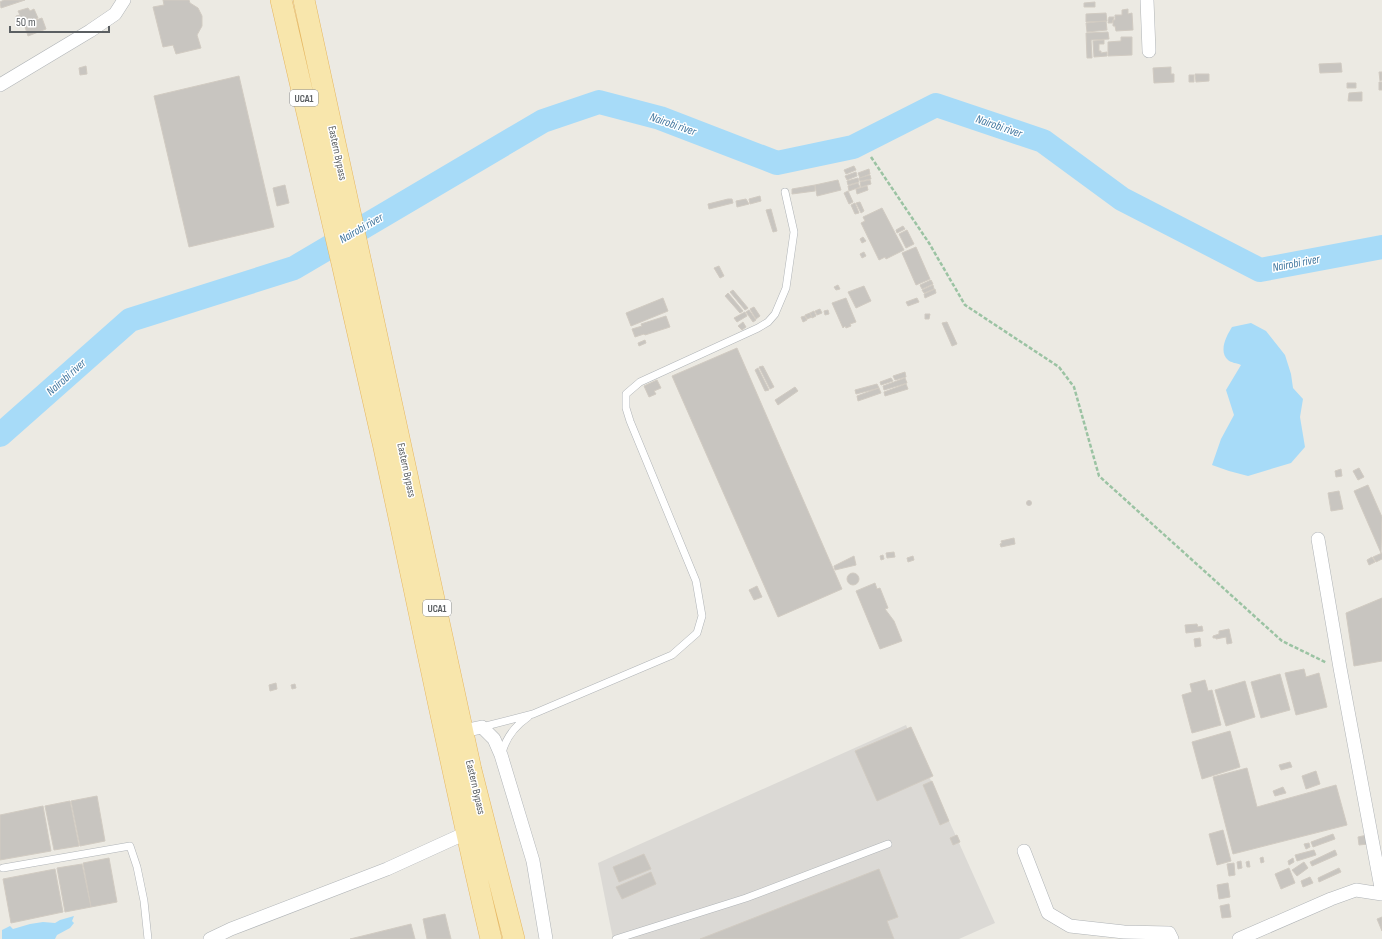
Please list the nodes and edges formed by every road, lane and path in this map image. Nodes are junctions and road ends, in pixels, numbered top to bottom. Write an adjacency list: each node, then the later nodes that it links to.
1 (124, 0): 6 (street)
2 (281, 0): 9 (main road, Eastern Bypass / UCA1)
3 (304, 0): 9 (main road, Eastern Bypass / UCA1)
4 (1147, 0): 5 (street)
5 (1150, 51)
6 (0, 85)
7 (871, 157): 11 (path)
8 (784, 192): 12 (lane)
9 (355, 279): 13 (main road, Eastern Bypass / UCA1); 15 (main road, Eastern Bypass / UCA1)
10 (1318, 539): 19 (street)
11 (1331, 666)
12 (533, 714): 13 (lane); 14 (lane)
13 (472, 729): 14 (street); 23 (main road, Eastern Bypass / UCA1)
14 (501, 755): 24 (street)
15 (466, 833): 21 (street); 22 (main road, Eastern Bypass / UCA1)
16 (888, 844): 25 (lane)
17 (1024, 851): 26 (street)
18 (3, 868): 20 (lane)
19 (1382, 893): 27 (street)
20 (148, 939)
21 (210, 939)
22 (490, 939)
23 (514, 939)
24 (546, 939)
25 (616, 939)
26 (1172, 939)
27 (1239, 939)

